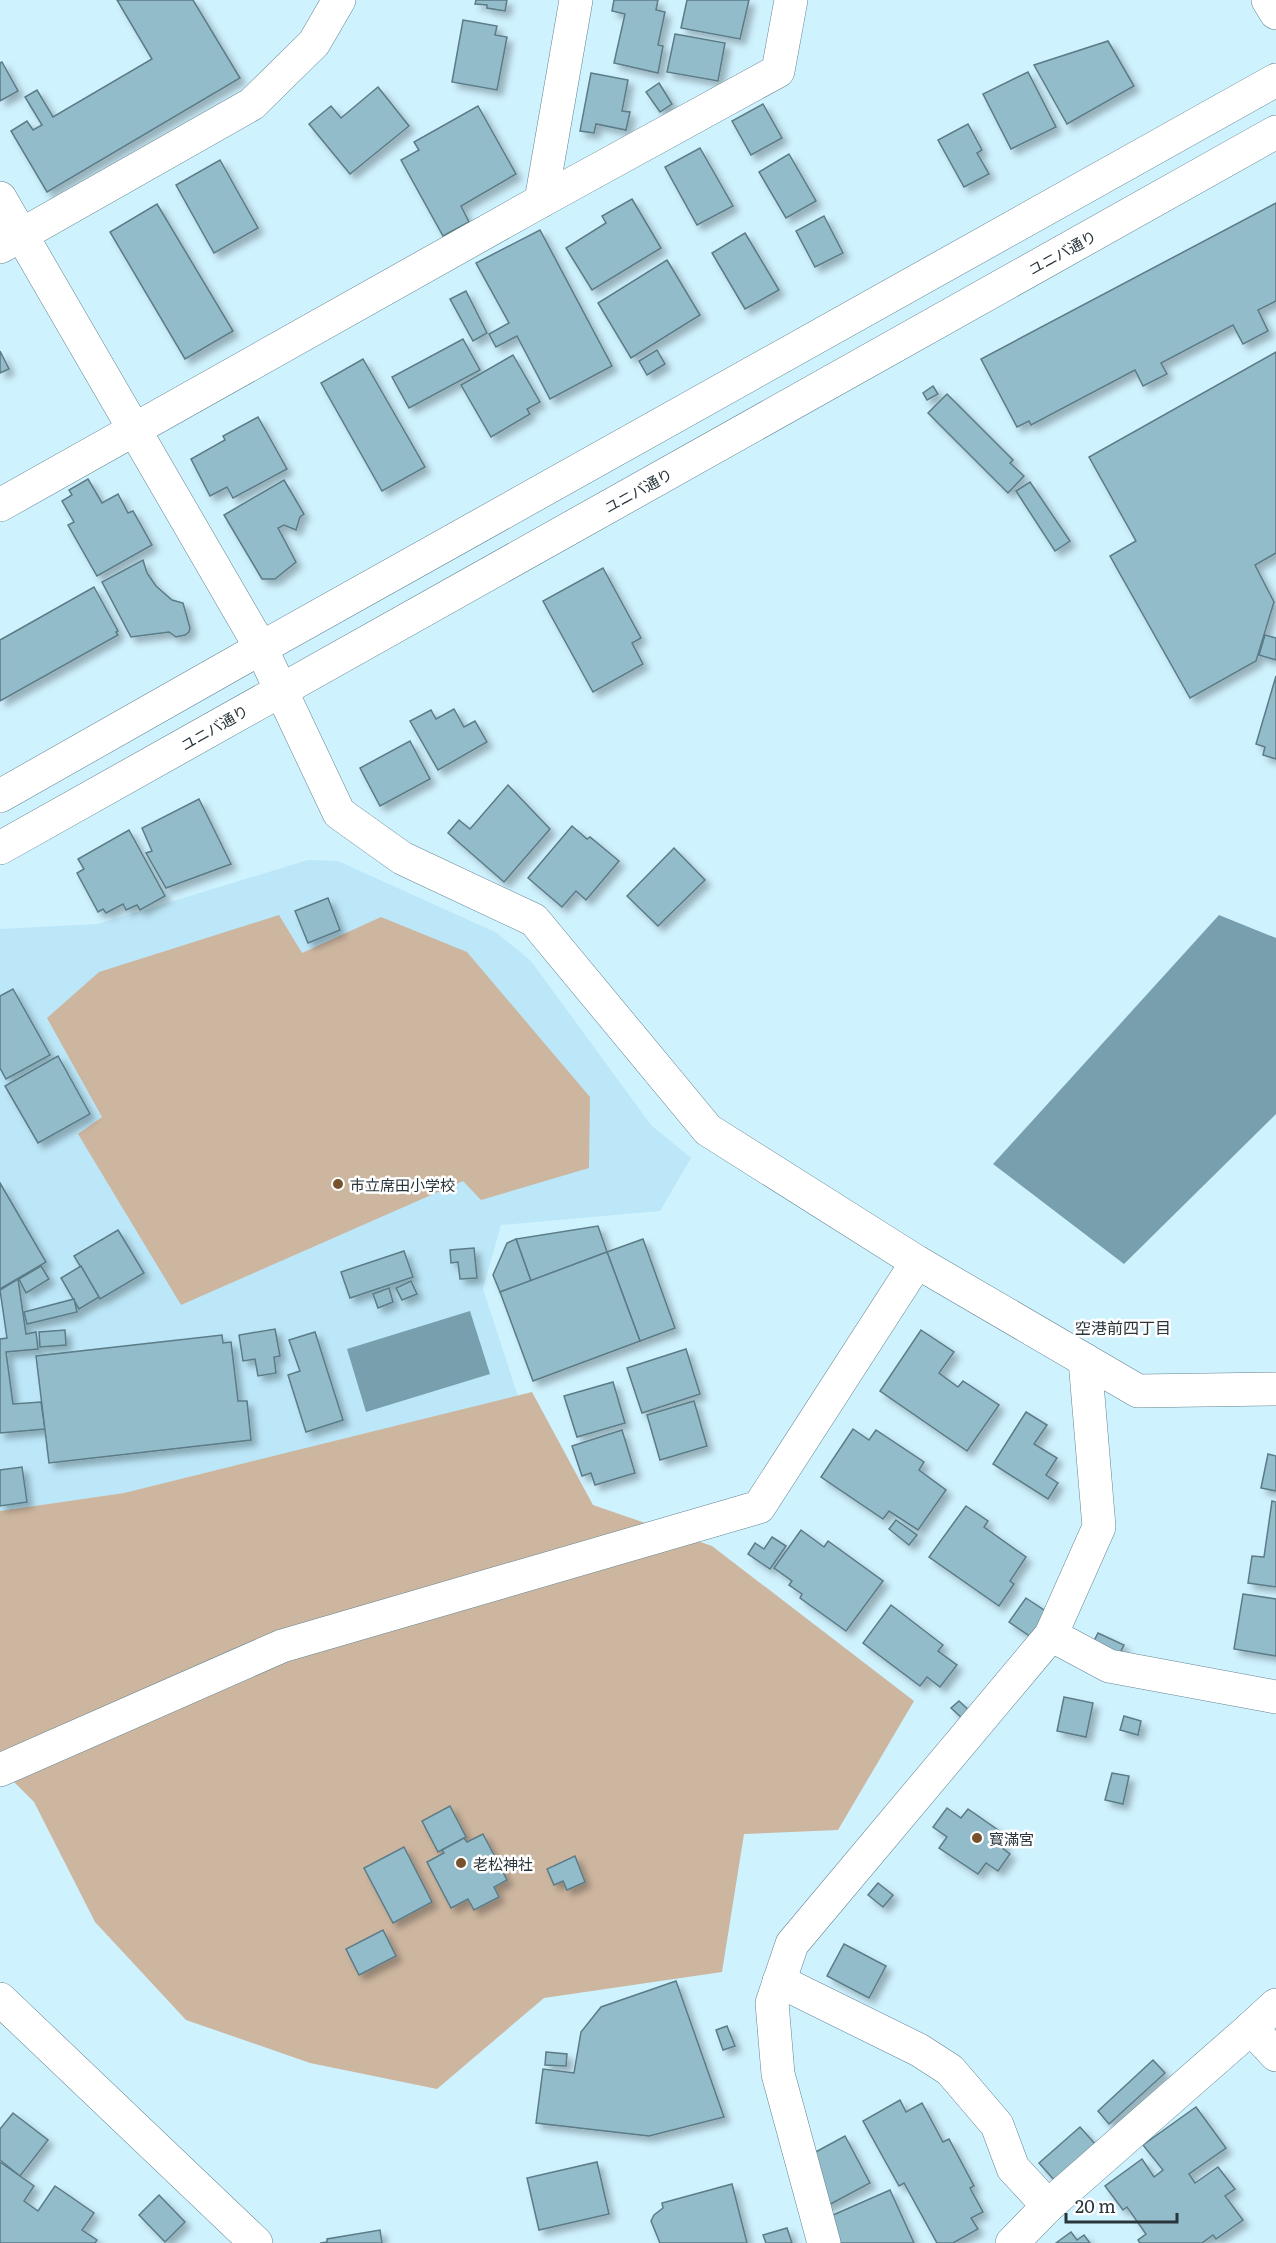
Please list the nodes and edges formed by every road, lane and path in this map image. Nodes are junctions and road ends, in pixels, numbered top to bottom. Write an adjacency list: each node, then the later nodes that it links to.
1 (339, 0): 10 (street)
2 (576, 0): 9 (street)
3 (791, 0): 9 (street)
4 (1268, 0): 5 (street)
5 (1276, 13)
6 (1276, 80): 13 (street)
7 (1276, 132): 14 (street, ユニバ通り)
8 (0, 198): 10 (street)
9 (541, 201): 11 (street)
10 (11, 241): 11 (street)
11 (134, 429): 12 (street); 13 (street)
12 (0, 505)
13 (261, 648): 14 (street); 15 (street)
14 (281, 689): 16 (street, ユニバ通り); 17 (street)
15 (0, 796)
16 (0, 848)
17 (917, 1262): 18 (street); 22 (street)
18 (1085, 1360): 19 (street); 20 (street)
19 (1276, 1389)
20 (1051, 1635): 21 (street); 23 (street)
21 (1276, 1697)
22 (0, 1770)
23 (779, 1981): 28 (street); 30 (street)
24 (0, 2000): 29 (street)
25 (1276, 2005): 26 (street)
26 (1251, 2028): 27 (street); 28 (street)
27 (1276, 2055)
28 (1048, 2206): 31 (street)
29 (256, 2243)
30 (824, 2243)
31 (1012, 2243)

